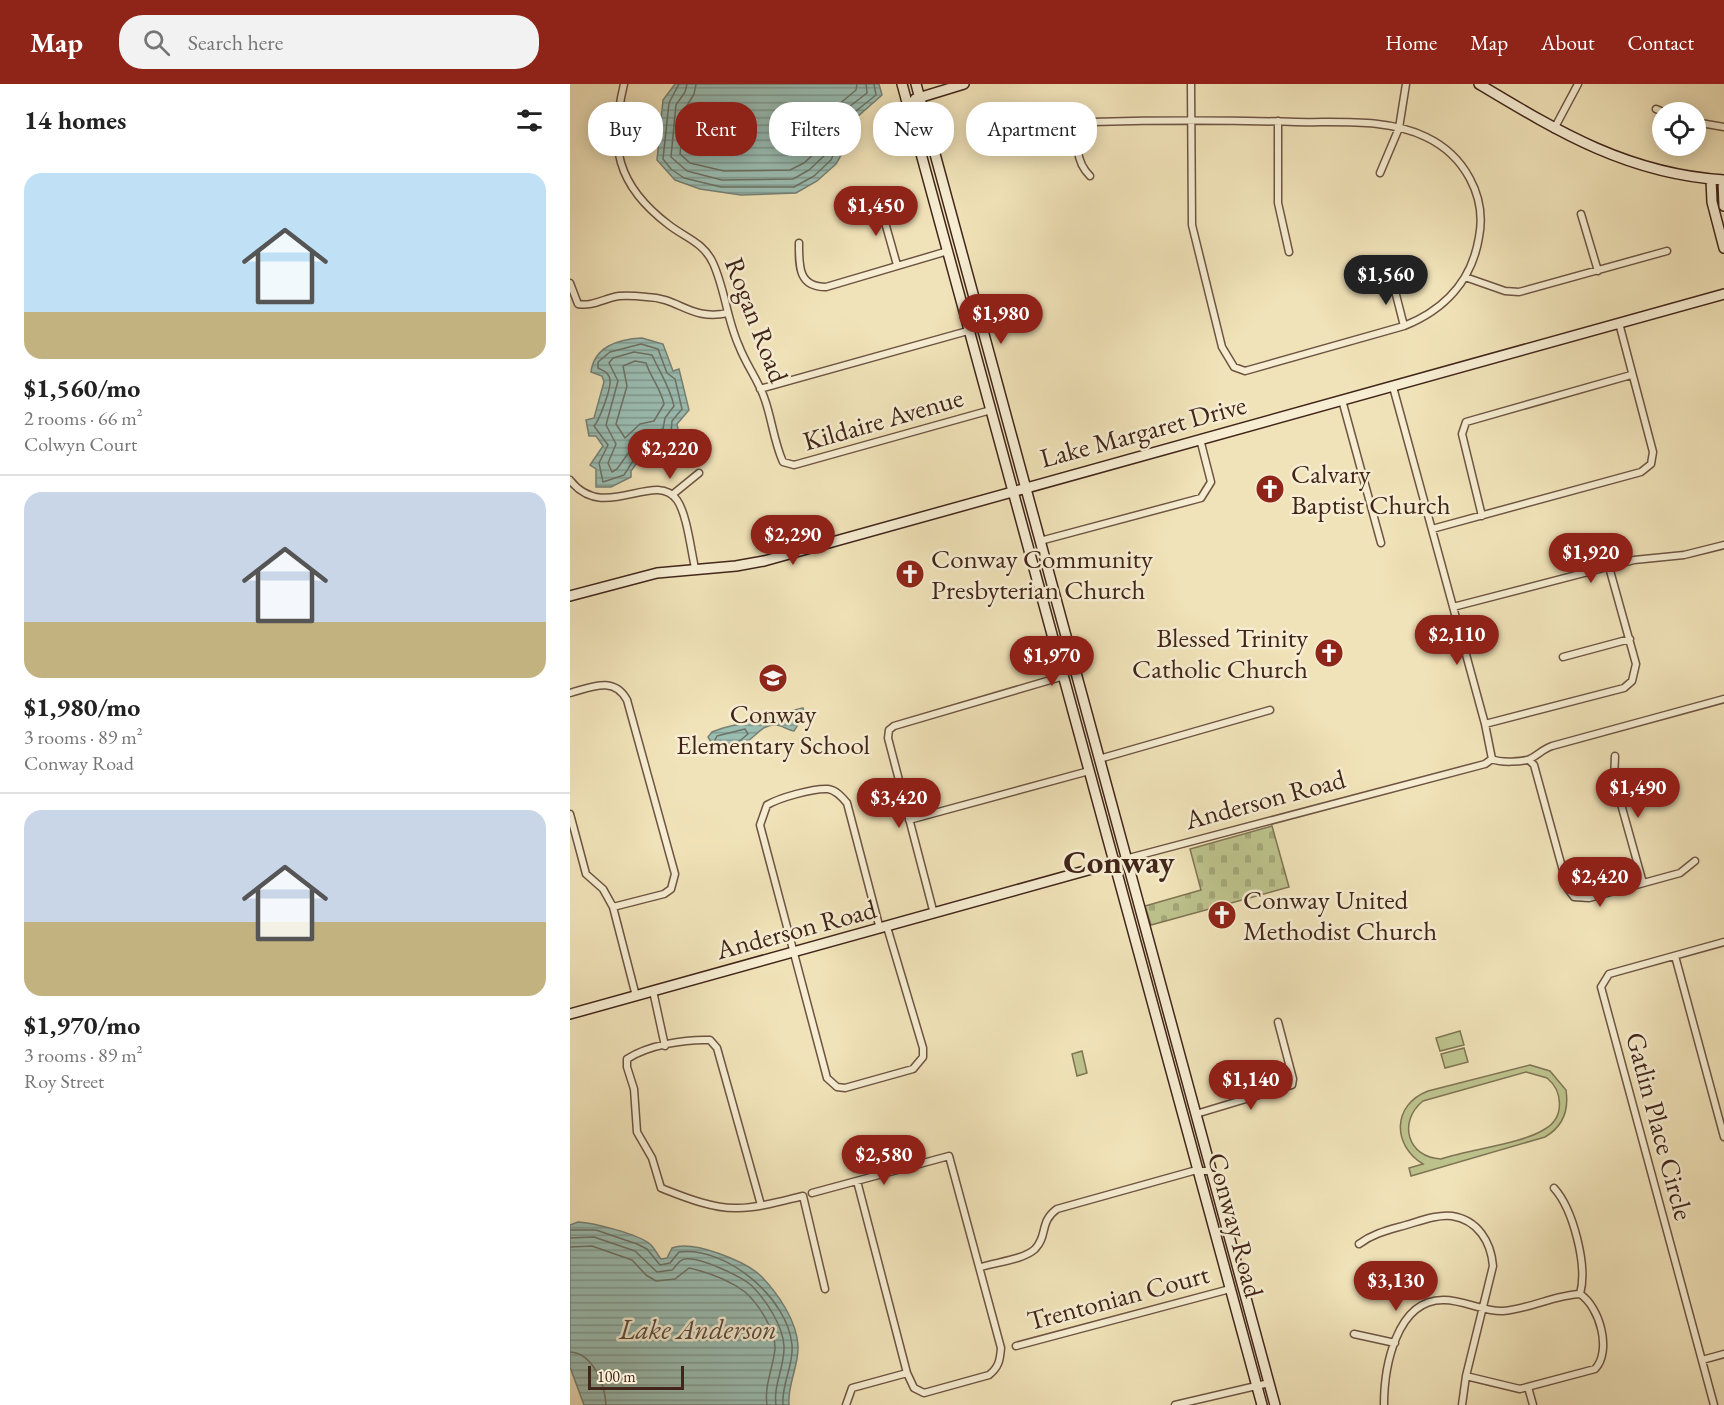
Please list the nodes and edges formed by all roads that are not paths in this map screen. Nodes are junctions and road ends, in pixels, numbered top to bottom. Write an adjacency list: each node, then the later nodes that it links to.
1 (624, 84): 35 (street, Rogan Road)
2 (915, 84): 8 (main road); 9 (main road, Conway Road)
3 (964, 84): 9 (main road)
4 (1191, 84): 11 (street)
5 (1406, 84): 15 (street)
6 (1479, 84): 16 (main road)
7 (1576, 85): 16 (street)
8 (903, 86): 10 (main road, Conway Road)
9 (920, 98): 10 (main road); 38 (main road, Conway Road)
10 (907, 101): 26 (main road, Conway Road)
11 (1191, 119): 12 (street); 18 (street); 37 (street)
12 (1278, 121): 15 (street); 28 (street)
13 (1706, 124): 14 (street)
14 (1724, 127)
15 (1399, 128): 17 (street); 31 (street)
16 (1554, 129): 19 (main road)
17 (1380, 173)
18 (1090, 176)
19 (1711, 179): 20 (main road); 25 (main road)
20 (1723, 180): 22 (main road)
21 (879, 201): 29 (street)
22 (1724, 206)
23 (1581, 214): 30 (street)
24 (799, 243): 29 (street)
25 (1724, 248)
26 (948, 251): 29 (street); 39 (main road, Conway Road)
27 (1667, 251): 30 (street)
28 (1289, 252)
29 (897, 266)
30 (1598, 271): 31 (street)
31 (1465, 277): 37 (street)
32 (1392, 279): 37 (street)
33 (570, 283): 35 (street)
34 (1724, 294): 36 (main road, Lake Margaret Drive)
35 (728, 313): 42 (street, Rogan Road)
36 (1619, 323): 40 (street); 41 (main road, Lake Margaret Drive)
37 (1404, 326)
38 (982, 327): 39 (street); 49 (main road, Conway Road)
39 (969, 330): 42 (street); 44 (main road, Conway Road)
40 (1631, 375): 52 (street); 52 (street)
41 (1393, 387): 43 (main road, Lake Margaret Drive); 53 (street)
42 (760, 389): 46 (street, Rogan Road)
43 (1342, 400): 45 (main road, Lake Margaret Drive); 55 (street)
44 (991, 410): 46 (street, Kildaire Avenue); 50 (main road, Conway Road)
45 (1200, 439): 49 (main road, Lake Margaret Drive); 54 (street)
46 (786, 464)
47 (699, 473): 51 (street)
48 (570, 480): 51 (street)
49 (1025, 487): 50 (main road, Lake Margaret Drive); 54 (main road, Conway Road)
50 (1013, 490): 58 (main road, Lake Margaret Drive); 63 (main road, Conway Road)
51 (672, 495): 58 (street)
52 (1482, 516): 53 (street)
53 (1431, 529): 60 (street)
54 (1040, 541): 70 (main road, Conway Road)
55 (1381, 543)
56 (1724, 545): 57 (street)
57 (1609, 567): 60 (street); 61 (street)
58 (695, 568): 59 (main road, Lake Margaret Drive)
59 (570, 596)
60 (1453, 607): 67 (street)
61 (1630, 639): 62 (street); 67 (street)
62 (1563, 657)
63 (1064, 676): 68 (main road, Conway Road); 75 (street)
64 (570, 693): 80 (street)
65 (1724, 699): 72 (street, Anderson Road)
66 (1270, 710): 70 (street)
67 (1485, 724): 71 (street)
68 (1079, 734): 70 (main road); 73 (main road, Conway Road)
69 (1615, 756): 79 (street)
70 (1099, 759): 76 (main road, Conway Road)
71 (1492, 759): 72 (street, Anderson Road); 76 (street, Anderson Road)
72 (1529, 760): 79 (street)
73 (1089, 771): 75 (street); 78 (main road, Conway Road)
74 (570, 814): 80 (street)
75 (909, 820): 81 (street)
76 (1125, 859): 78 (main road, Anderson Road); 89 (main road, Conway Road)
77 (1695, 861): 79 (street)
78 (1113, 863): 81 (main road, Anderson Road); 88 (main road, Conway Road)
79 (1643, 883)
80 (613, 907): 87 (street)
81 (934, 914): 82 (main road, Anderson Road)
82 (884, 928): 84 (main road, Anderson Road); 84 (street); 84 (street)
83 (1724, 942): 85 (street, Gatlin Place Circle)
84 (794, 952): 86 (main road, Anderson Road)
85 (1675, 956): 95 (street); 115 (street, Gatlin Place Circle)
86 (652, 992): 87 (main road, Anderson Road); 92 (street)
87 (636, 996): 90 (main road, Anderson Road)
88 (1150, 998): 89 (street); 93 (main road, Conway Road)
89 (1164, 999): 94 (main road, Conway Road)
90 (570, 1014)
91 (1278, 1022): 94 (street)
92 (665, 1046): 101 (street); 101 (street)
93 (1173, 1077): 94 (main road); 96 (main road, Conway Road)
94 (1196, 1114): 97 (main road, Conway Road)
95 (1724, 1137)
96 (1198, 1171): 97 (street); 102 (main road, Conway Road); 104 (street)
97 (1212, 1171): 105 (main road, Conway Road)
98 (857, 1181): 100 (street); 104 (street); 116 (street)
99 (1554, 1188): 108 (street)
100 (812, 1193)
101 (760, 1205): 106 (street)
102 (1215, 1234): 105 (main road); 107 (main road, Conway Road)
103 (1359, 1244): 109 (street)
104 (981, 1267): 116 (street)
105 (1238, 1268): 110 (main road, Conway Road)
106 (825, 1289)
107 (1230, 1289): 110 (main road); 113 (street, Trentonian Court); 119 (main road, Conway Road)
108 (1580, 1294): 109 (street); 120 (street)
109 (1483, 1307): 112 (street); 117 (street)
110 (1252, 1322): 118 (main road, Conway Road)
111 (1354, 1334): 112 (street)
112 (1395, 1343): 127 (street)
113 (1016, 1346)
114 (1724, 1354): 115 (street)
115 (1702, 1359): 130 (street, Gatlin Place Circle)
116 (907, 1373): 122 (street)
117 (1466, 1376): 120 (street); 128 (street)
118 (1269, 1383): 119 (street); 126 (main road, Conway Road)
119 (1257, 1386): 121 (street); 125 (main road, Conway Road)
120 (1528, 1387): 129 (street)
121 (1205, 1398): 123 (street); 124 (street)
122 (846, 1405)
123 (1176, 1405)
124 (1207, 1405)
125 (1262, 1405)
126 (1275, 1405)
127 (1384, 1405)
128 (1462, 1405)
129 (1533, 1405)
130 (1714, 1405)

